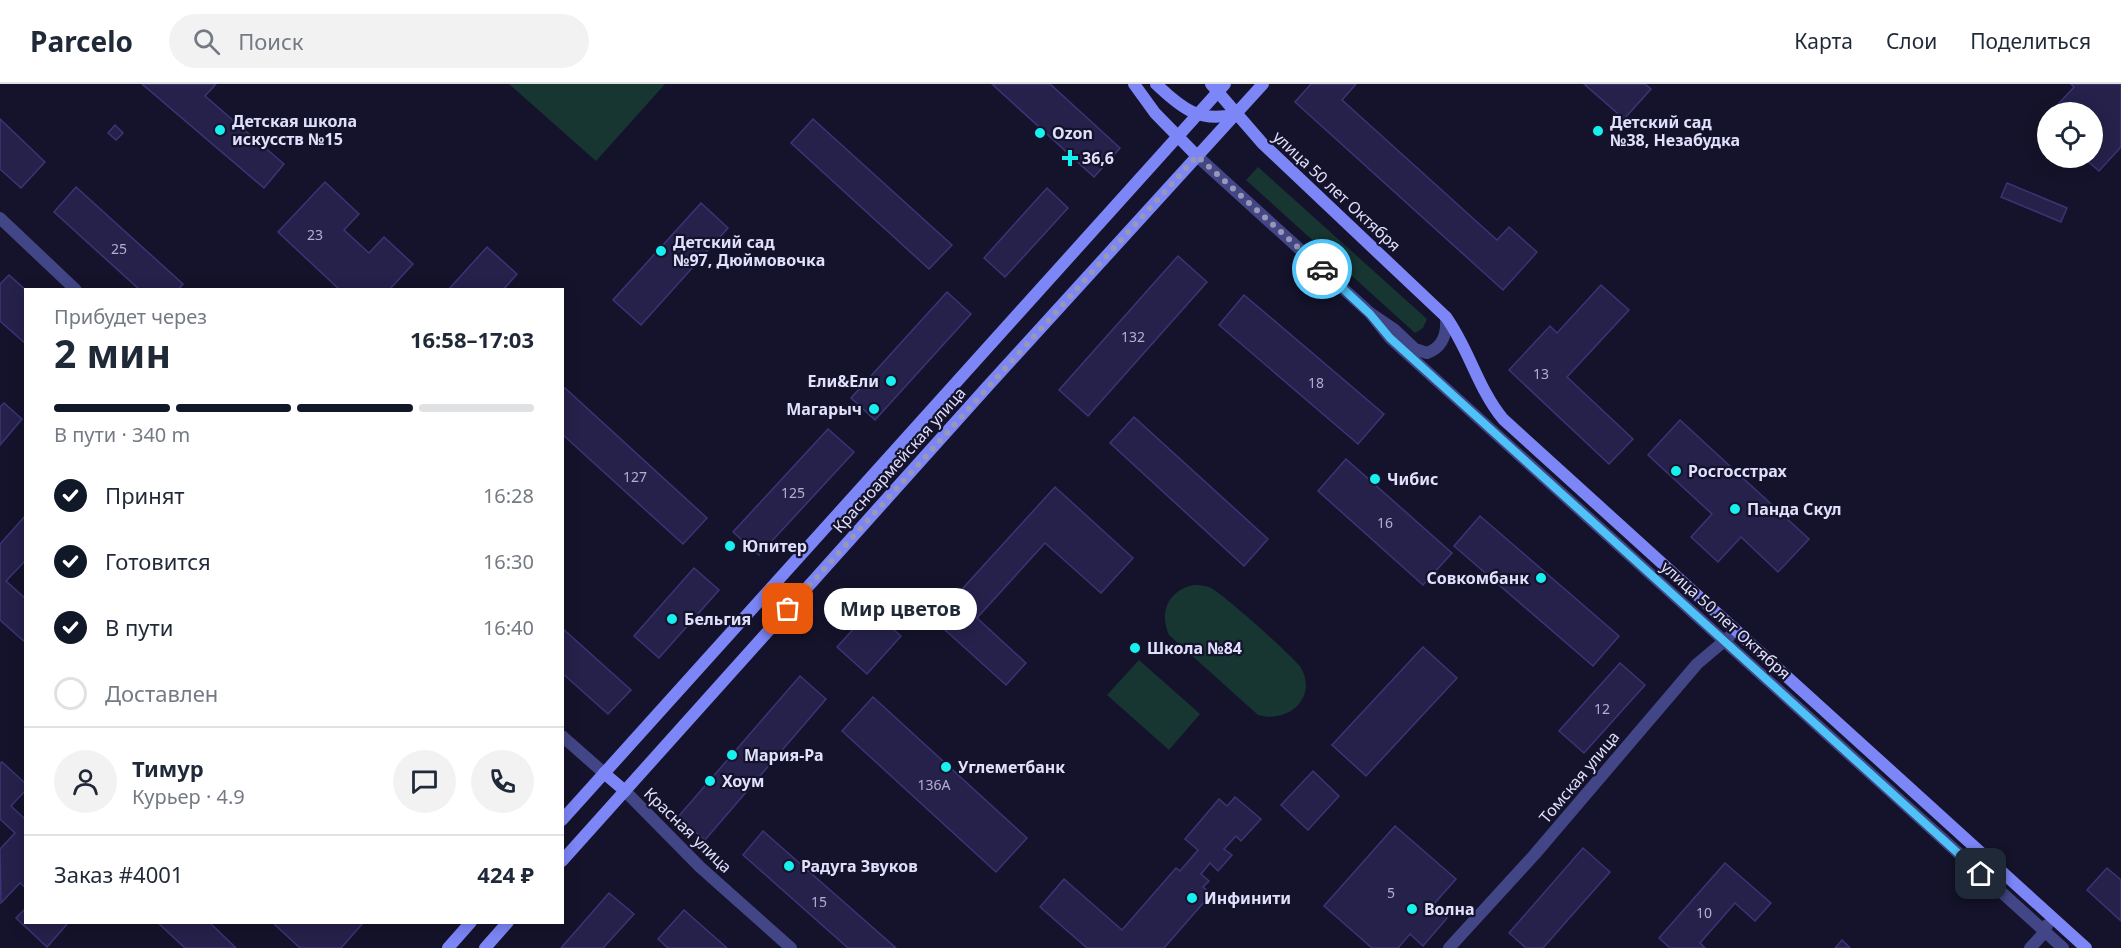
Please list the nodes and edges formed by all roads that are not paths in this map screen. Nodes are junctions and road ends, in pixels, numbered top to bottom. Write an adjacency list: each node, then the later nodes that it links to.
1 (1134, 84): 7 (main road, улица 50 лет Октября)
2 (1156, 84): 6 (main road)
3 (1263, 84): 5 (main road, Красноармейская улица)
4 (1218, 87): 5 (main road, улица 50 лет Октября); 6 (main road, Красноармейская улица)
5 (1236, 113): 6 (main road); 8 (main road, Красноармейская улица); 12 (main road, улица 50 лет Октября)
6 (1197, 114): 7 (main road, Красноармейская улица)
7 (1177, 137): 8 (main road, улица 50 лет Октября); 16 (main road, Красноармейская улица)
8 (1197, 156): 11 (street, улица 50 лет Октября); 17 (main road, Красноармейская улица)
9 (0, 218): 10 (street)
10 (74, 288)
11 (1370, 314): 12 (street, улица 50 лет Октября); 14 (street, улица 50 лет Октября)
12 (1446, 317): 13 (main road, улица 50 лет Октября)
13 (1737, 632): 14 (street, Томская улица); 20 (main road, улица 50 лет Октября)
14 (1724, 641): 23 (street, улица 50 лет Октября); 27 (street, Томская улица)
15 (564, 738): 16 (street, Красная улица)
16 (604, 773): 17 (main road, Красная улица); 18 (main road, Красноармейская улица)
17 (625, 791): 19 (main road, Красноармейская улица); 26 (street, Красная улица)
18 (564, 818)
19 (564, 859)
20 (2050, 915): 23 (street); 30 (main road, улица 50 лет Октября)
21 (469, 924): 24 (main road)
22 (506, 924): 25 (main road)
23 (2045, 932): 28 (street); 29 (street, улица 50 лет Октября)
24 (448, 948)
25 (485, 948)
26 (791, 948)
27 (1449, 948)
28 (2030, 948)
29 (2063, 948)
30 (2086, 948)

